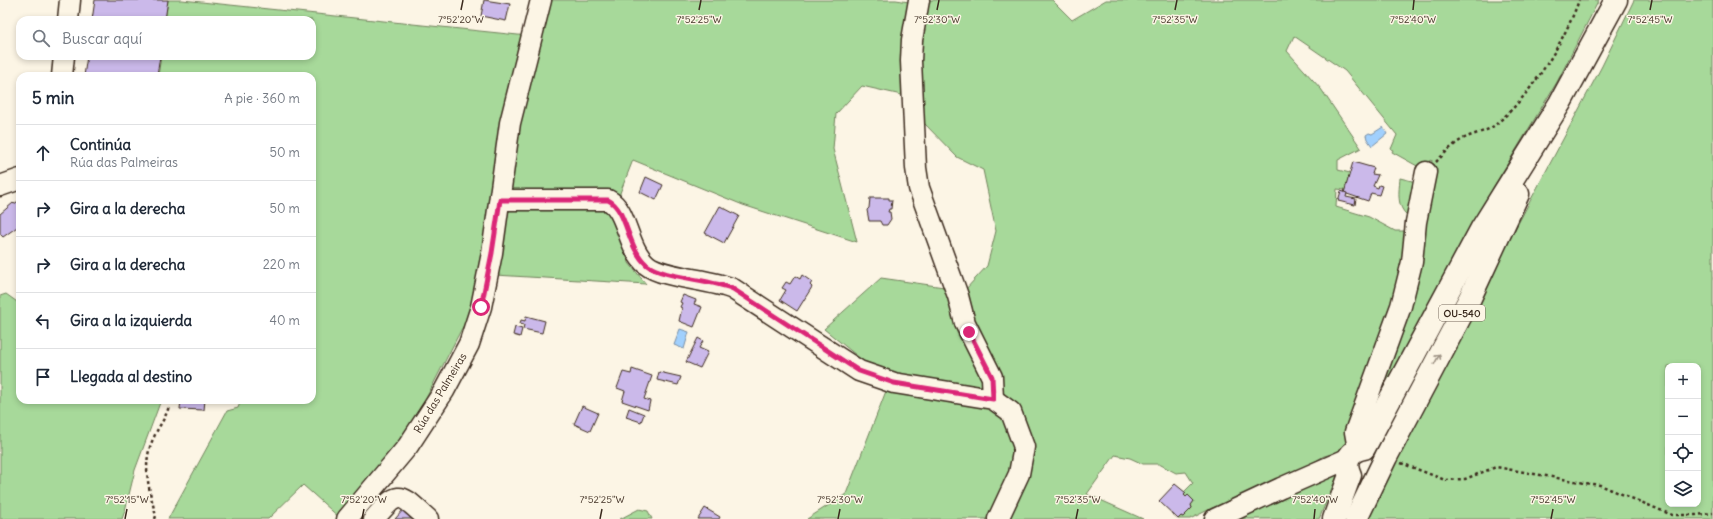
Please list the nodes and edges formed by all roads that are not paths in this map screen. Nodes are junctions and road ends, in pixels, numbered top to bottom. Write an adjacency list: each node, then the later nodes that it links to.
1 (70, 0): 5 (street)
2 (541, 0): 12 (street, Rúa das Palmeiras)
3 (920, 0): 13 (street)
4 (1616, 0): 8 (main road, OU-540)
5 (68, 16)
6 (64, 60): 7 (street)
7 (62, 72)
8 (1560, 103): 14 (main road, OU-540); 14 (main road, OU-540, one-way to 8)
9 (1426, 172): 14 (street)
10 (16, 180): 11 (street)
11 (0, 186)
12 (500, 200): 13 (street); 15 (street, Rúa das Palmeiras)
13 (993, 399): 18 (street)
14 (1367, 455): 19 (street); 20 (main road, OU-540); 21 (main road); 22 (main road, OU-540)
15 (347, 519)
16 (374, 519): 17 (street)
17 (428, 519)
18 (998, 519)
19 (1215, 519)
20 (1335, 519)
21 (1348, 519)
22 (1356, 519)

